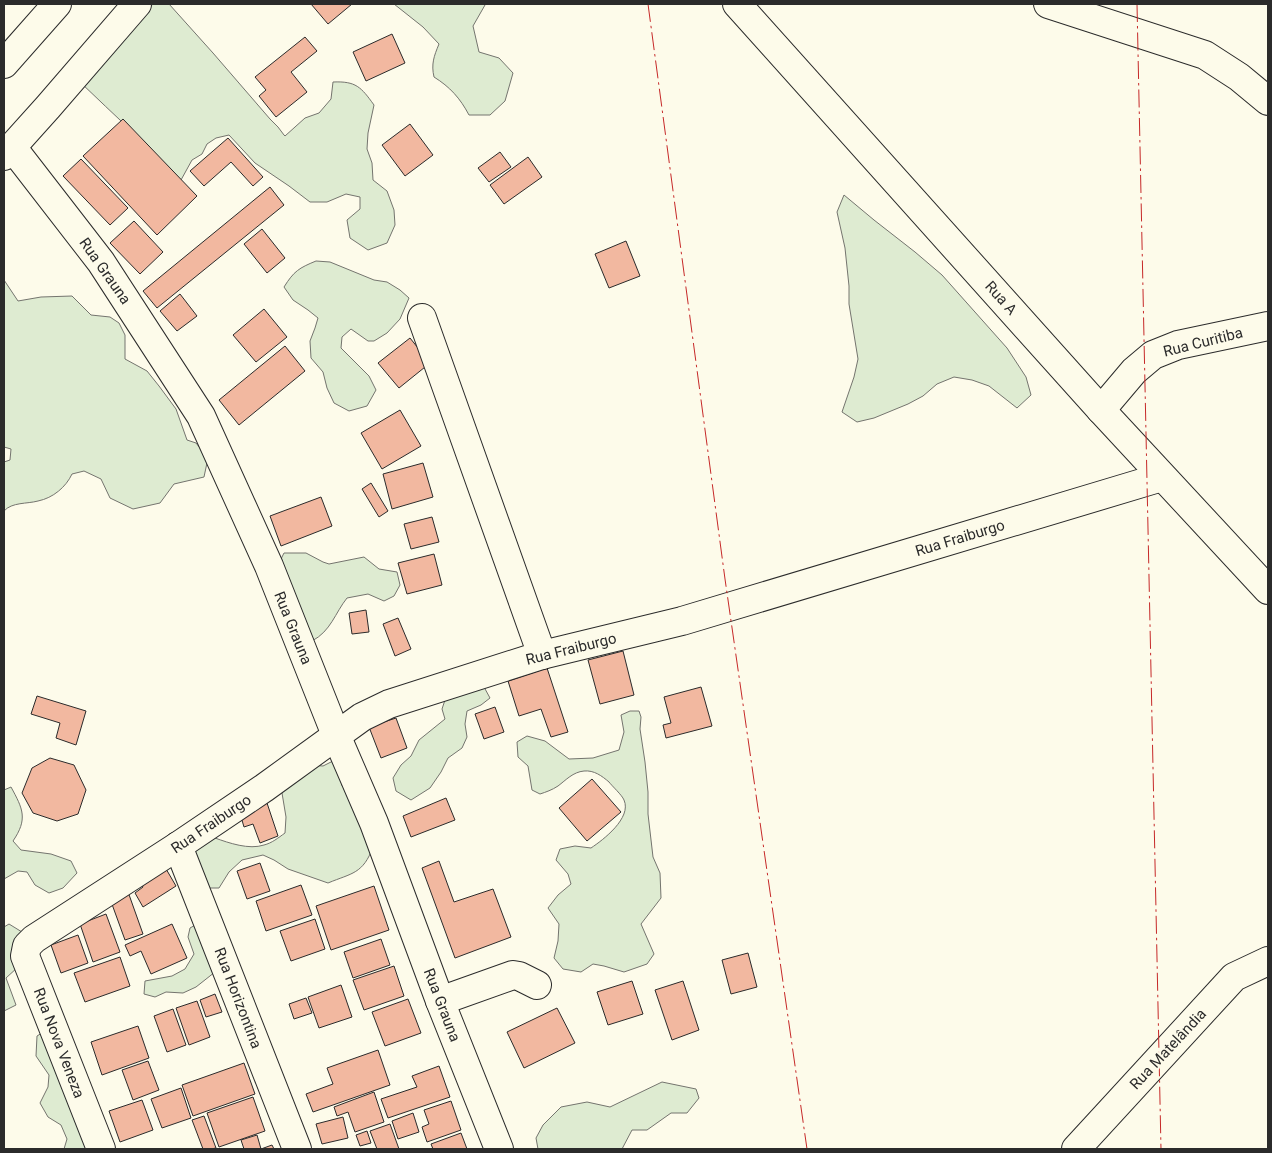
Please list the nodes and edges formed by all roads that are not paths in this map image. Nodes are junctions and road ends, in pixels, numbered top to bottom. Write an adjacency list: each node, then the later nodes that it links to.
1 (57, 4): 5 (street)
2 (137, 4): 7 (street)
3 (737, 4): 10 (street, Rua A)
4 (1048, 4): 6 (street)
5 (4, 64)
6 (1268, 101)
7 (8, 152): 14 (street, Rua Grauna)
8 (422, 318): 13 (street)
9 (1268, 326): 10 (street, Rua Curitiba)
10 (1100, 410): 11 (street, Rua A)
11 (1162, 477): 12 (street, Rua A); 13 (street, Rua Fraiburgo)
12 (1266, 583)
13 (542, 655): 14 (street, Rua Fraiburgo)
14 (336, 735): 15 (street, Rua Fraiburgo); 19 (street, Rua Grauna)
15 (178, 846): 16 (street, Rua Fraiburgo); 21 (street, Rua Horizontina)
16 (34, 939): 20 (street, Rua Nova Veneza)
17 (1268, 961): 23 (street, Rua Matelândia)
18 (537, 985): 19 (street)
19 (440, 1001): 22 (street, Rua Grauna)
20 (101, 1149)
21 (297, 1149)
22 (499, 1149)
23 (1076, 1149)

